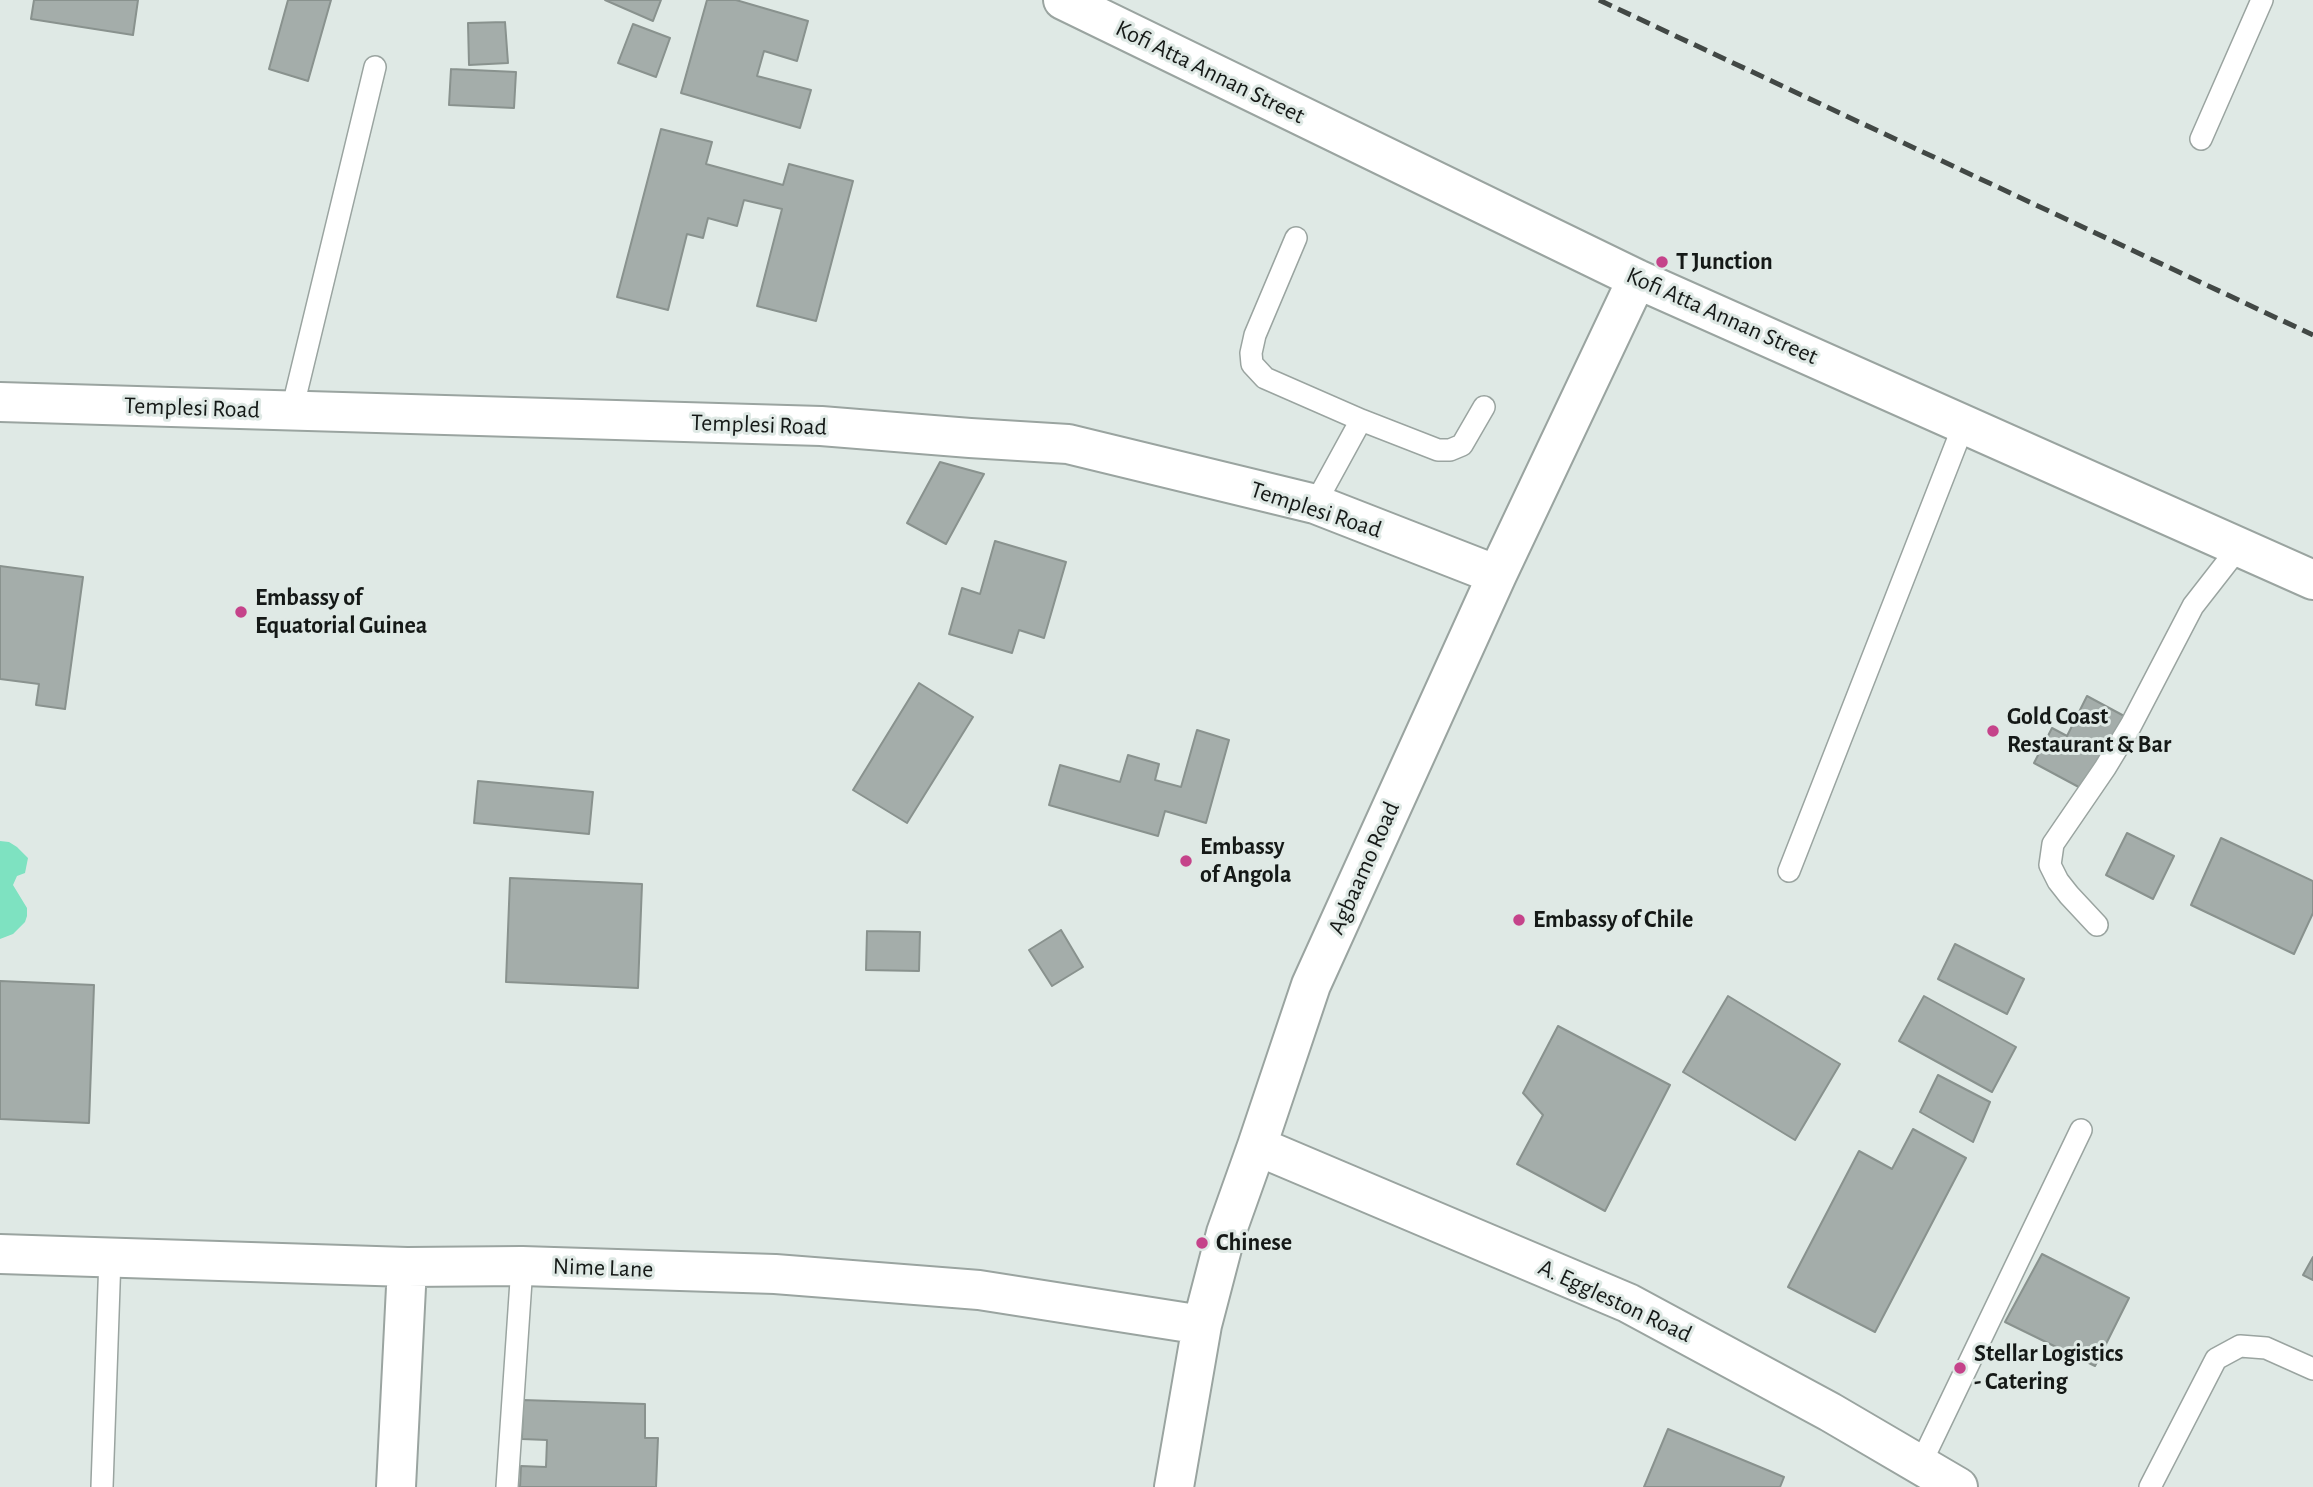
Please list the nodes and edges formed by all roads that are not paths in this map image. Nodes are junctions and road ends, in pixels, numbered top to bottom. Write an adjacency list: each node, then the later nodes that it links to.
1 (1063, 0): 6 (street, Kofi Atta Annan Street)
2 (2262, 0): 4 (lane)
3 (375, 67): 9 (lane)
4 (2201, 139)
5 (1296, 238): 10 (lane)
6 (1637, 279): 11 (street, Kofi Atta Annan Street); 14 (street, Agbaamo Road)
7 (0, 402): 9 (street, Templesi Road)
8 (1484, 407): 10 (lane)
9 (292, 410): 12 (street, Templesi Road)
10 (1361, 421): 12 (lane)
11 (1964, 424): 13 (street, Kofi Atta Annan Street); 16 (lane)
12 (1315, 504): 14 (street, Templesi Road)
13 (2239, 547): 15 (street, Kofi Atta Annan Street); 17 (lane)
14 (1497, 575): 19 (street, Agbaamo Road)
15 (2313, 580)
16 (1789, 871)
17 (2097, 925)
18 (2081, 1129): 26 (lane)
19 (1257, 1146): 24 (street, Agbaamo Road); 26 (street, A. Eggleston Road)
20 (0, 1254): 21 (street, Nime Lane)
21 (110, 1257): 23 (street, Nime Lane); 27 (lane)
22 (522, 1266): 23 (street, Nime Lane); 24 (street, Nime Lane); 29 (lane)
23 (407, 1267): 28 (street)
24 (1202, 1325): 30 (street, Agbaamo Road)
25 (2313, 1369): 32 (lane)
26 (1920, 1465): 31 (street, A. Eggleston Road)
27 (102, 1487)
28 (396, 1487)
29 (507, 1487)
30 (1174, 1487)
31 (1958, 1487)
32 (2150, 1487)

